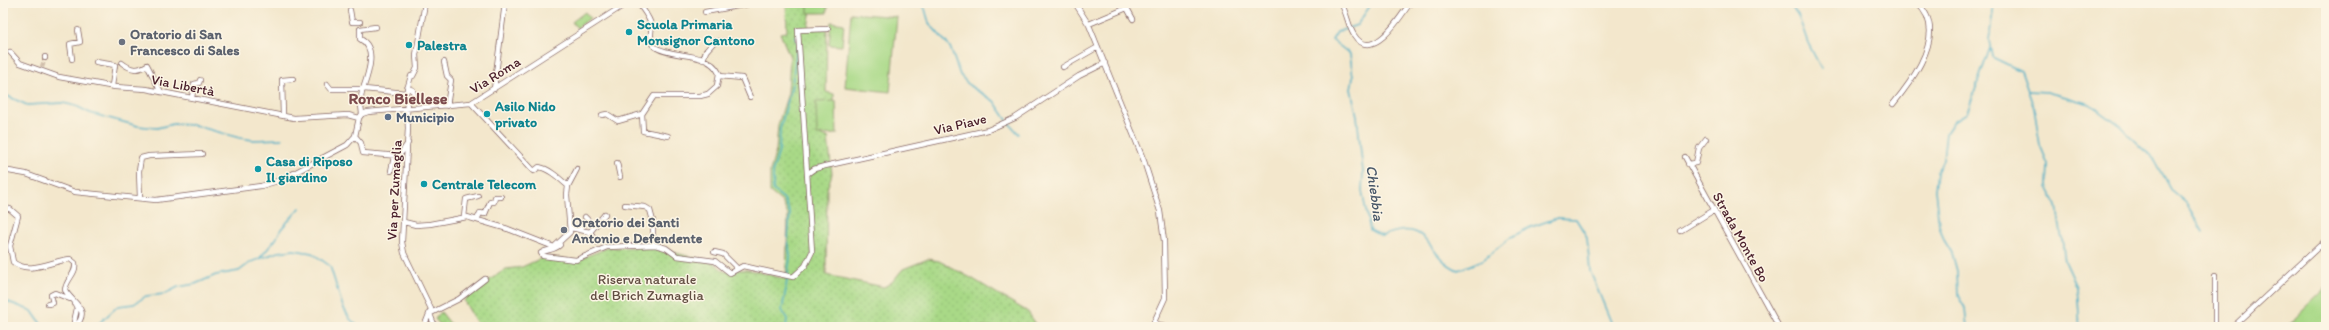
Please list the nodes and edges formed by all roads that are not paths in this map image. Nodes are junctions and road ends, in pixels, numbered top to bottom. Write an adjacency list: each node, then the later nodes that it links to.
1 (425, 3): 35 (street, Via per Zumaglia)
2 (505, 3): 37 (street)
3 (627, 3): 37 (street, Via Roma)
4 (638, 3): 24 (street)
5 (754, 3): 13 (street)
6 (1075, 3): 16 (street)
7 (1290, 3): 8 (street)
8 (1296, 3)
9 (1341, 3): 10 (street)
10 (1410, 3)
11 (1917, 3): 44 (street)
12 (350, 10): 15 (street)
13 (706, 12)
14 (1133, 19): 16 (street)
15 (360, 22)
16 (1088, 24): 21 (street)
17 (376, 27): 36 (street)
18 (828, 29): 63 (street)
19 (78, 30): 23 (street)
20 (731, 41): 24 (street)
21 (1098, 47): 28 (street); 29 (street)
22 (10, 52): 34 (street, Via Libertà)
23 (72, 59)
24 (703, 60): 30 (street)
25 (96, 62): 34 (street)
26 (444, 62): 45 (street)
27 (122, 63): 38 (street)
28 (1105, 64): 63 (street, Via Piave); 94 (street)
29 (1063, 67)
30 (719, 76): 41 (street); 47 (street)
31 (293, 79): 49 (street)
32 (200, 80): 42 (street)
33 (327, 84): 36 (street)
34 (112, 86): 38 (street, Via Libertà)
35 (407, 88): 39 (street, Via per Zumaglia); 40 (street)
36 (364, 89): 39 (street); 50 (street)
37 (494, 89): 43 (street, Via Roma)
38 (160, 92): 42 (street, Via Libertà)
39 (406, 93): 46 (street, Via per Zumaglia)
40 (414, 96)
41 (750, 97)
42 (192, 98): 49 (street, Via Libertà)
43 (471, 103): 45 (street, Via Roma); 65 (street)
44 (1893, 104)
45 (447, 106): 46 (street, Via Roma)
46 (407, 109): 50 (street, Via Roma); 54 (street, Via per Zumaglia)
47 (642, 114): 48 (street); 52 (street)
48 (602, 115)
49 (284, 116): 50 (street, Via Libertà)
50 (361, 116): 51 (street)
51 (355, 136): 56 (street); 68 (street)
52 (668, 136)
53 (1706, 139): 59 (street)
54 (408, 143): 56 (street); 76 (street, Via per Zumaglia)
55 (202, 154): 68 (street)
56 (394, 156): 62 (street)
57 (1685, 157): 59 (street, Strada Monte Bo)
58 (617, 163): 64 (street)
59 (1688, 164): 71 (street, Strada Monte Bo)
60 (577, 169): 65 (street)
61 (3, 170): 68 (street)
62 (391, 171)
63 (807, 174): 86 (street)
64 (620, 177)
65 (568, 186): 77 (street)
66 (478, 196): 73 (street)
67 (501, 197): 75 (street)
68 (140, 198)
69 (625, 205): 84 (street)
70 (3, 208): 91 (street)
71 (1714, 210): 79 (street); 95 (street, Strada Monte Bo)
72 (605, 214): 80 (street)
73 (464, 217): 75 (street); 76 (street)
74 (585, 217): 78 (street)
75 (477, 220): 82 (street)
76 (404, 222): 90 (street, Via per Zumaglia)
77 (571, 228): 78 (street); 82 (street)
78 (580, 229): 80 (street)
79 (1680, 231)
80 (590, 232): 83 (street)
81 (2326, 240): 97 (street)
82 (559, 242): 84 (street)
83 (597, 242)
84 (653, 245): 86 (street)
85 (714, 252): 86 (street)
86 (737, 268)
87 (2215, 276): 96 (street)
88 (484, 279): 90 (street)
89 (48, 304): 91 (street)
90 (430, 313): 92 (street); 93 (street, Via per Zumaglia)
91 (74, 327)
92 (424, 327)
93 (435, 327)
94 (1169, 327)
95 (1779, 327)
96 (2215, 327)
97 (2233, 327)

